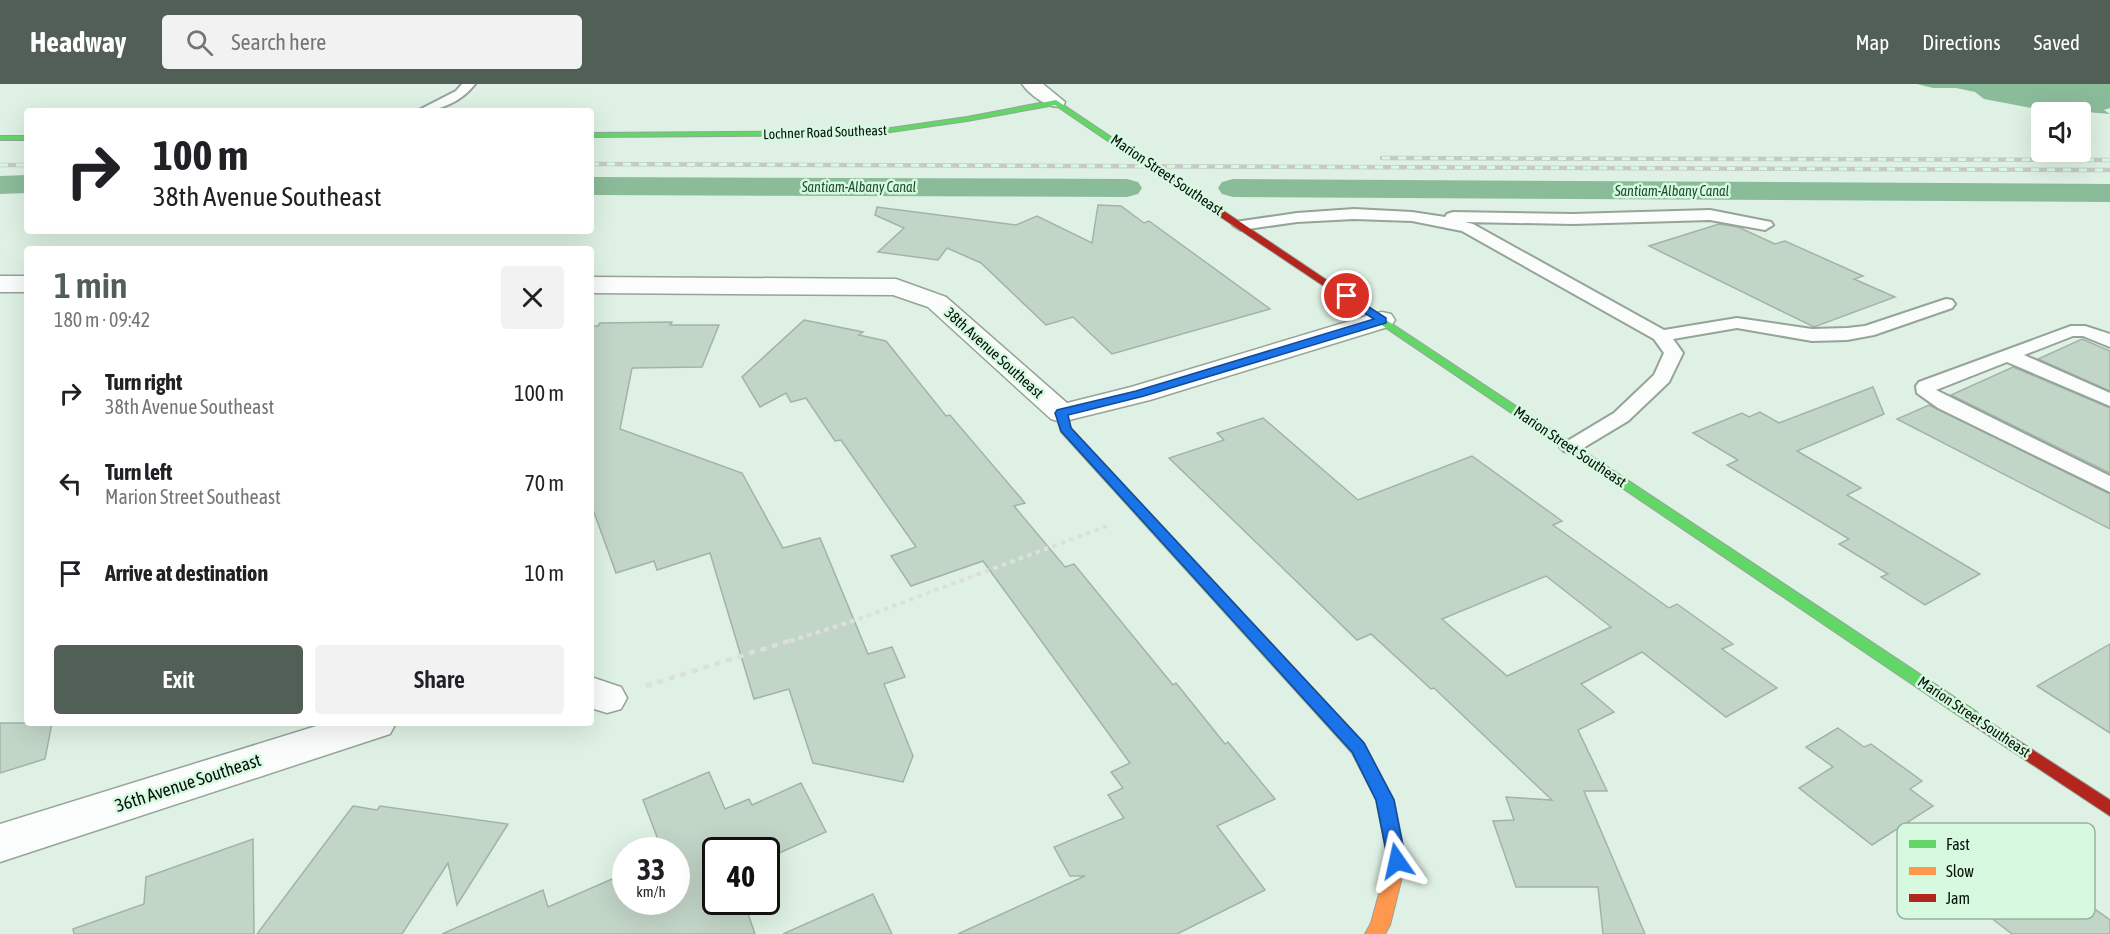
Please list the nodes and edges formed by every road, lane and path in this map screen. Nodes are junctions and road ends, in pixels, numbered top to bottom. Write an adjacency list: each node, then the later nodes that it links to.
1 (469, 84): 4 (lane)
2 (1031, 84): 3 (street, Marion Street Southeast)
3 (1056, 102): 5 (street, Lochner Road Southeast); 9 (street, Marion Street Southeast)
4 (430, 108)
5 (594, 135)
6 (0, 138): 7 (street)
7 (24, 138)
8 (1434, 218): 9 (lane); 10 (lane); 16 (lane)
9 (1241, 225): 15 (street, Marion Street Southeast)
10 (1765, 225)
11 (0, 284): 12 (street)
12 (24, 284)
13 (594, 285): 20 (street, 38th Avenue Southeast)
14 (1946, 303): 16 (lane)
15 (1382, 320): 20 (street); 21 (street, Marion Street Southeast)
16 (1661, 336): 21 (lane)
17 (2110, 341): 18 (lane)
18 (2007, 355): 19 (lane); 22 (lane)
19 (2110, 400)
20 (1061, 413): 23 (street)
21 (1571, 447): 26 (street, Marion Street Southeast)
22 (2110, 485)
23 (1144, 513): 24 (path); 28 (street)
24 (599, 695)
25 (367, 726): 27 (street, 36th Avenue Southeast)
26 (2110, 809)
27 (0, 843)
28 (1375, 934)

